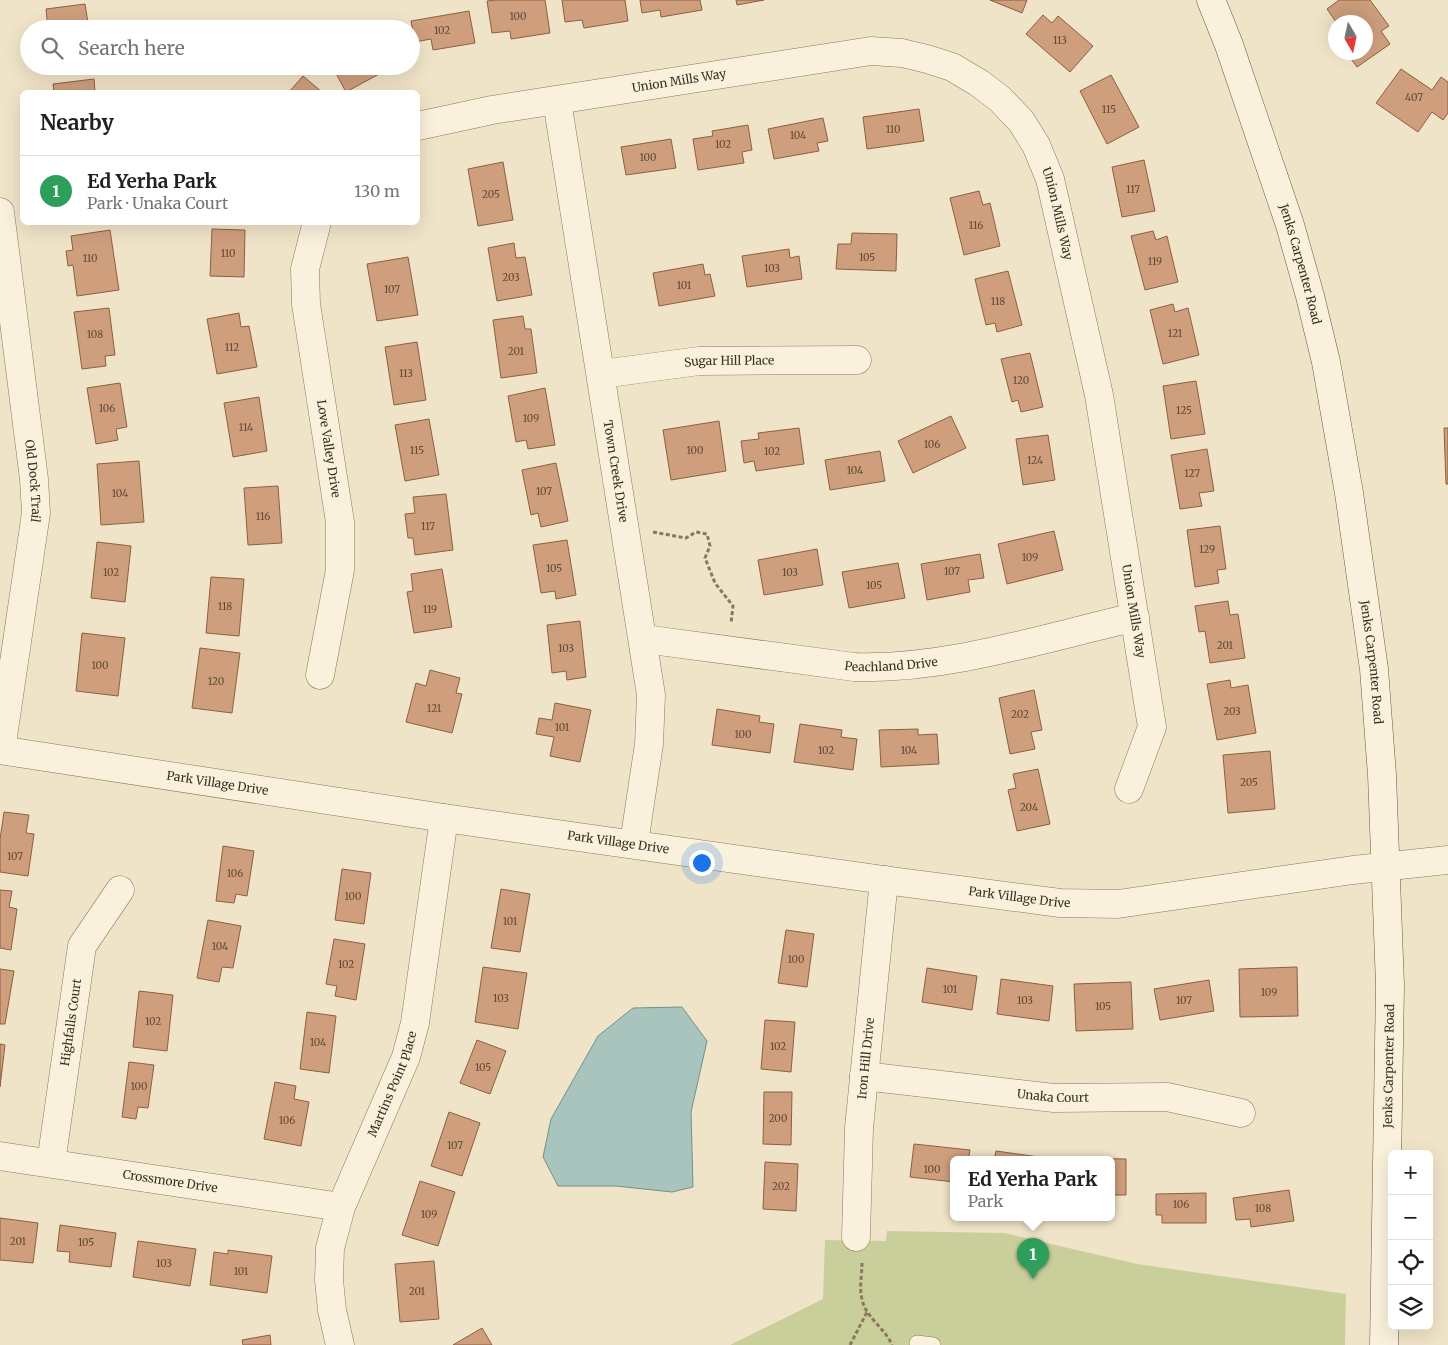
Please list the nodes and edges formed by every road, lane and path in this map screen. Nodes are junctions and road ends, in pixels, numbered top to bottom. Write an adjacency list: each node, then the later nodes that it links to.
1 (1211, 0): 18 (street, Jenks Carpenter Road)
2 (557, 101): 3 (street); 7 (street, Town Creek Drive); 9 (street, Union Mills Way)
3 (420, 126)
4 (0, 212): 13 (street, Old Dock Trail)
5 (316, 225): 12 (street, Love Valley Drive)
6 (857, 360): 7 (street, Sugar Hill Place)
7 (602, 374): 8 (street, Town Creek Drive)
8 (625, 531): 10 (street, Town Creek Drive); 11 (path)
9 (1135, 617): 11 (street, Peachland Drive); 14 (street, Union Mills Way)
10 (644, 639): 11 (street, Peachland Drive); 16 (street, Town Creek Drive)
11 (729, 649)
12 (320, 675)
13 (0, 750): 15 (street, Park Village Drive)
14 (1129, 789)
15 (444, 818): 16 (street, Park Village Drive); 25 (street, Martins Point Place)
16 (634, 843): 19 (street, Park Village Drive)
17 (1448, 860): 18 (street, Park Village Drive)
18 (1387, 868): 19 (street, Park Village Drive); 33 (street, Jenks Carpenter Road)
19 (884, 880): 21 (street, Iron Hill Drive)
20 (120, 890): 24 (street, Highfalls Court)
21 (864, 1076): 22 (street, Unaka Court); 26 (street, Iron Hill Drive)
22 (1241, 1113)
23 (0, 1156): 24 (street, Crossmore Drive)
24 (51, 1163): 25 (street, Crossmore Drive)
25 (341, 1207): 29 (street, Martins Point Place)
26 (856, 1237): 27 (path)
27 (868, 1312): 30 (path); 31 (path)
28 (917, 1343): 32 (lane)
29 (340, 1345)
30 (850, 1345)
31 (892, 1345)
32 (933, 1345)
33 (1384, 1345)

